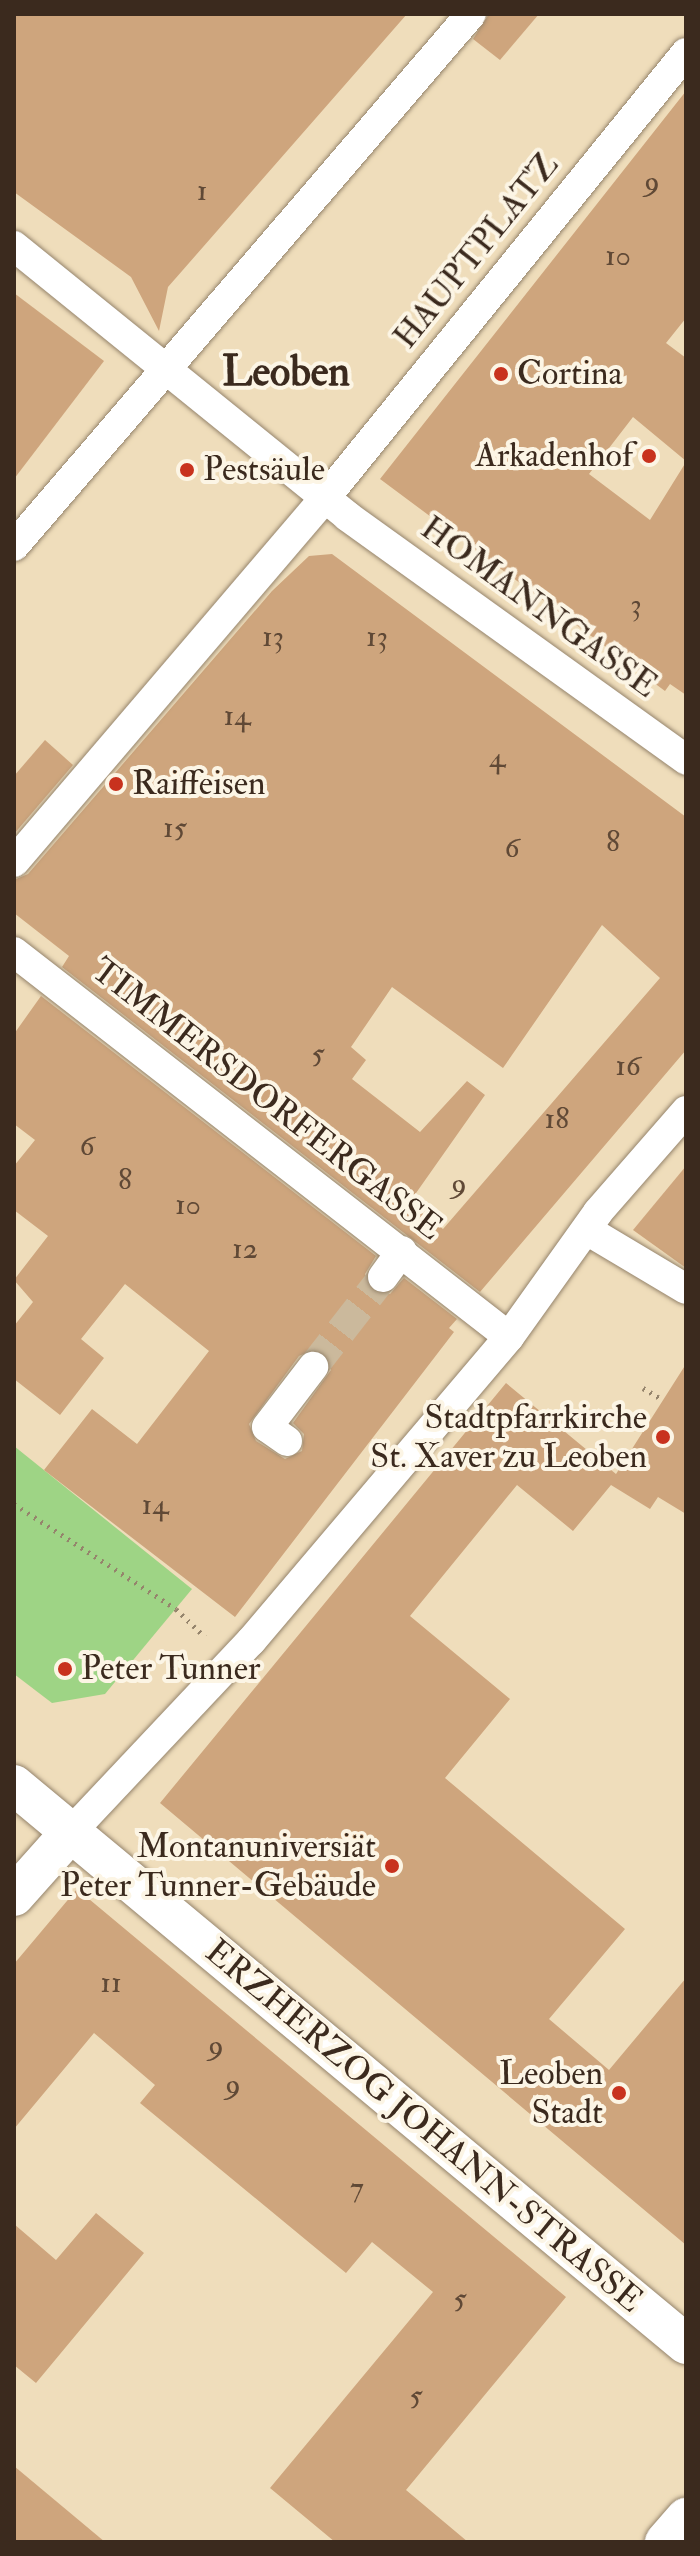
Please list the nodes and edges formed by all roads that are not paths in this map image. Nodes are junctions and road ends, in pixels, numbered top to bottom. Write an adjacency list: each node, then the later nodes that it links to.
1 (471, 14): 4 (street)
2 (686, 53): 5 (street, HAUPTPLATZ)
3 (14, 246): 4 (street)
4 (165, 364): 5 (street); 6 (street)
5 (336, 507): 7 (street, HOMANNGASSE); 8 (street, HAUPTPLATZ)
6 (14, 546)
7 (686, 760)
8 (14, 862)
9 (14, 952): 12 (street, TIMMERSDORFERGASSE)
10 (686, 1111): 11 (street)
11 (593, 1221): 14 (street); 15 (street)
12 (402, 1251): 13 (street); 15 (street, TIMMERSDORFERGASSE)
13 (383, 1277)
14 (686, 1289)
15 (509, 1337): 19 (street)
16 (313, 1367): 17 (street)
17 (287, 1441)
18 (14, 1785): 19 (street, ERZHERZOG JOHANN-STRASSE)
19 (71, 1832): 20 (street); 21 (street, ERZHERZOG JOHANN-STRASSE)
20 (14, 1896)
21 (679, 2324)
22 (686, 2518): 23 (street)
23 (665, 2542)

